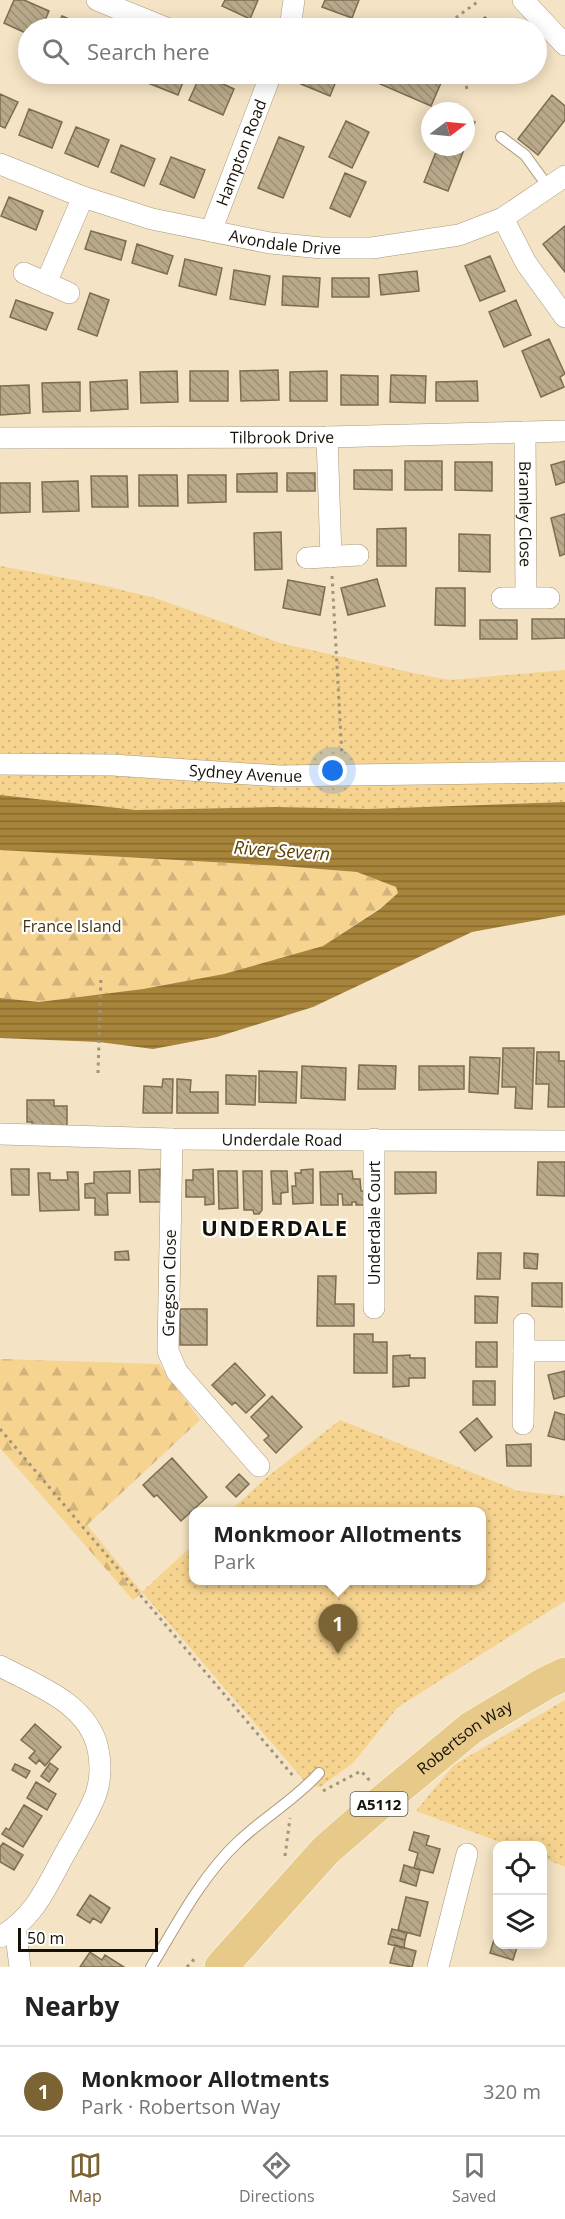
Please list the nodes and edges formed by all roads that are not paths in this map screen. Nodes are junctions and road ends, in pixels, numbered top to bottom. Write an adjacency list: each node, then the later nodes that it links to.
1 (97, 0): 4 (street)
2 (294, 0): 5 (street)
3 (523, 0): 6 (street)
4 (141, 18)
5 (291, 18)
6 (540, 18)
7 (547, 26): 8 (street)
8 (565, 45)
9 (267, 84): 15 (street, Hampton Road)
10 (501, 137): 12 (lane)
11 (0, 164): 13 (street, Avondale Drive)
12 (557, 182): 14 (street, Avondale Drive)
13 (83, 197): 15 (street, Avondale Drive); 17 (street)
14 (503, 218): 15 (street, Avondale Drive); 19 (street)
15 (211, 231)
16 (24, 273): 17 (street)
17 (46, 283): 18 (street)
18 (69, 293)
19 (565, 317)
20 (565, 431): 21 (street, Tilbrook Drive)
21 (525, 432): 22 (street, Tilbrook Drive); 28 (street, Bramley Close)
22 (327, 437): 23 (street, Tilbrook Drive); 25 (street)
23 (0, 438)
24 (358, 555): 25 (street)
25 (331, 557): 26 (street)
26 (307, 558)
27 (502, 597): 28 (street)
28 (526, 597): 29 (street)
29 (549, 598)
30 (0, 764): 31 (street, Sydney Avenue)
31 (565, 772)
32 (0, 1134): 33 (street, Underdale Road)
33 (172, 1139): 34 (street, Underdale Road); 41 (street, Gregson Close)
34 (374, 1139): 35 (street, Underdale Road); 36 (street, Underdale Court)
35 (565, 1141)
36 (374, 1308)
37 (524, 1324): 38 (street)
38 (524, 1351): 39 (street); 40 (street)
39 (565, 1352)
40 (523, 1424)
41 (259, 1466)
42 (0, 1666): 46 (street)
43 (565, 1674): 49 (main road, Robertson Way / A5112)
44 (319, 1773): 48 (lane)
45 (467, 1854): 50 (street)
46 (8, 1932): 47 (street)
47 (20, 1967)
48 (151, 1967)
49 (221, 1967)
50 (438, 1967)

